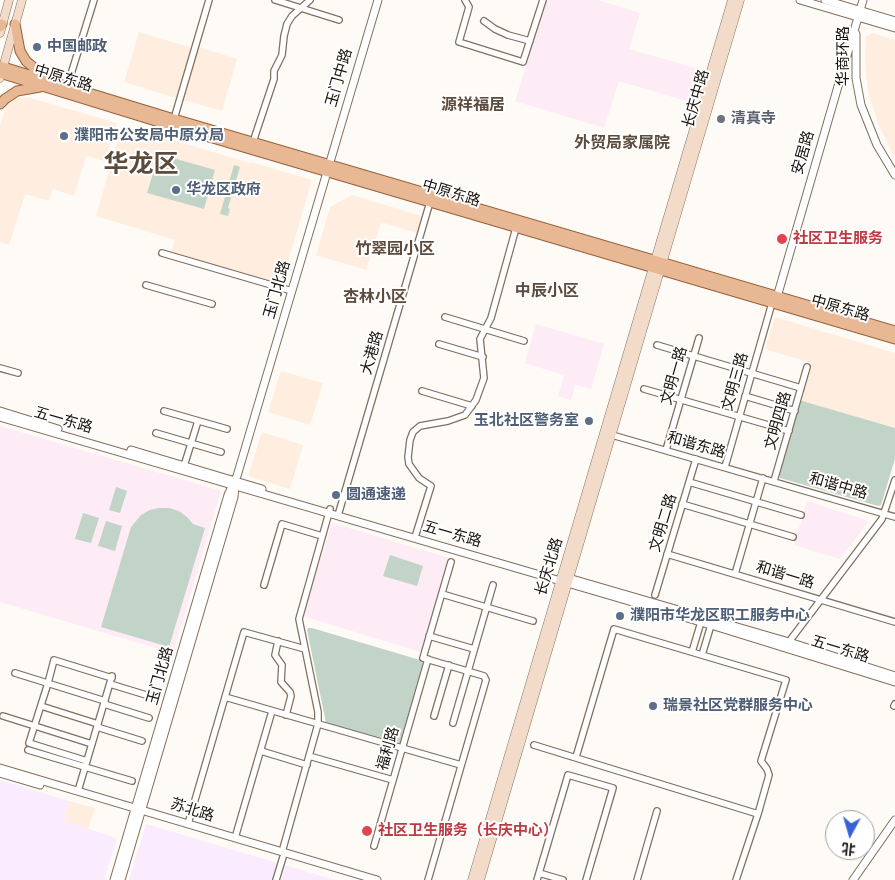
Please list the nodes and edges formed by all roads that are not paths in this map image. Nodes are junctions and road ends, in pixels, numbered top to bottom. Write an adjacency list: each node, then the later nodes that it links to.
1 (9, 0): 21 (main road)
2 (22, 0): 20 (main road)
3 (94, 0): 26 (street)
4 (209, 0): 28 (street)
5 (275, 0): 15 (street)
6 (310, 0): 15 (street)
7 (378, 0): 30 (street, 玉门中路)
8 (465, 0): 23 (street)
9 (543, 0): 23 (street)
10 (732, 0): 35 (main road, 长庆中路)
11 (740, 0): 35 (main road, 长庆中路)
12 (800, 0): 16 (street)
13 (824, 0): 16 (street)
14 (863, 0): 16 (street)
15 (302, 8): 17 (street); 29 (street)
16 (859, 14): 19 (street); 22 (street); 31 (street, 华商环路); 38 (street, 安居路)
17 (339, 20)
18 (484, 21): 23 (street)
19 (895, 21)
20 (15, 24): 24 (main road); 25 (main road)
21 (1, 28)
22 (895, 28)
23 (530, 41)
24 (1, 72): 25 (main road, 中原东路)
25 (46, 84): 26 (main road, 中原东路); 27 (main road); 30 (main road, 中原东路)
26 (67, 87): 28 (main road, 中原东路)
27 (0, 104)
28 (174, 119): 29 (main road, 中原东路)
29 (253, 142): 30 (main road, 中原东路)
30 (328, 168): 32 (main road, 中原东路); 35 (main road, 中原东路); 37 (street, 玉门北路)
31 (895, 175)
32 (430, 202): 33 (main road, 中原东路); 84 (street, 大港路)
33 (516, 228): 35 (main road, 中原东路); 41 (street)
34 (162, 253): 37 (street)
35 (658, 266): 38 (main road, 中原东路); 69 (main road, 长庆北路); 95 (main road, 长庆北路)
36 (146, 285): 39 (street)
37 (292, 292): 80 (street, 玉门北路)
38 (774, 300): 42 (main road, 中原东路); 44 (main road, 中原东路); 53 (street, 文明三路)
39 (212, 304)
40 (444, 317): 41 (street)
41 (486, 329): 45 (street); 49 (street)
42 (895, 331)
43 (699, 338): 48 (street, 文明一路)
44 (895, 339)
45 (524, 341)
46 (439, 344): 49 (street)
47 (657, 345): 48 (street)
48 (694, 356): 53 (street); 58 (street, 文明一路)
49 (483, 357): 59 (street)
50 (807, 367): 54 (street, 文明四路)
51 (0, 368): 52 (street)
52 (18, 373)
53 (752, 374): 54 (street); 57 (street, 文明三路)
54 (801, 388): 61 (street, 文明四路)
55 (644, 389): 58 (street)
56 (422, 391): 59 (street)
57 (745, 396): 61 (street); 64 (street, 文明三路)
58 (681, 400): 64 (street); 71 (street, 文明一路)
59 (472, 406): 89 (street)
60 (164, 411): 65 (street)
61 (795, 411): 67 (street, 文明四路)
62 (0, 412): 74 (street, 五一东路)
63 (0, 417): 80 (street, 五一东路)
64 (739, 417): 67 (street); 75 (street, 文明三路)
65 (198, 421): 66 (street); 70 (street)
66 (227, 429)
67 (788, 431): 78 (street, 文明四路)
68 (156, 433): 70 (street)
69 (612, 434): 71 (street, 和谐东路); 95 (main road, 长庆北路)
70 (191, 443): 72 (street); 74 (street)
71 (666, 450): 73 (street, 和谐东路)
72 (221, 452)
73 (696, 459): 75 (street, 和谐东路); 79 (street, 文明二路)
74 (184, 466): 80 (street, 五一东路)
75 (725, 467): 76 (street, 和谐东路)
76 (764, 478): 78 (street, 和谐东路); 81 (street)
77 (895, 480): 85 (street)
78 (774, 481): 85 (street, 和谐中路)
79 (689, 482): 81 (street); 82 (street, 文明二路)
80 (235, 484): 83 (street, 五一东路); 150 (street, 玉门北路)
81 (756, 502): 86 (street); 88 (street)
82 (682, 504): 88 (street); 92 (street, 文明二路)
83 (329, 511): 84 (street, 五一东路); 90 (street); 95 (street, 五一东路)
84 (339, 512): 89 (street, 五一东路)
85 (885, 514): 87 (street, 和谐中路); 100 (street)
86 (801, 515)
87 (895, 517)
88 (750, 524): 91 (street); 94 (street)
89 (416, 534): 95 (street, 五一东路)
90 (322, 536): 96 (street); 109 (street)
91 (793, 537)
92 (667, 554): 94 (street, 和谐一路); 99 (street, 文明二路)
93 (451, 562): 98 (street)
94 (735, 574): 100 (street, 和谐一路)
95 (565, 579): 103 (street, 五一东路); 108 (street, 五一东路); 165 (main road, 长庆北路); 166 (main road, 长庆北路)
96 (264, 585)
97 (493, 585): 101 (street)
98 (442, 594): 101 (street); 106 (street)
99 (655, 594)
100 (821, 600): 104 (street, 和谐一路); 108 (street)
101 (486, 607): 102 (street); 110 (street)
102 (533, 621)
103 (701, 622): 105 (street, 五一东路); 111 (street)
104 (895, 622)
105 (711, 625): 108 (street, 五一东路); 112 (street)
106 (429, 636): 110 (street); 113 (street, 福利路)
107 (278, 641): 109 (street); 121 (street); 126 (street)
108 (787, 645): 117 (street, 五一东路); 119 (street, 五一东路)
109 (305, 649): 131 (street)
110 (474, 649): 115 (street)
111 (692, 652): 112 (street); 141 (street)
112 (702, 655): 152 (street)
113 (428, 659): 114 (street); 137 (street, 福利路)
114 (449, 666): 115 (street); 128 (street)
115 (468, 671): 130 (street); 144 (street)
116 (15, 673): 120 (street)
117 (895, 676)
118 (112, 679): 120 (street); 122 (street); 123 (street)
119 (895, 682)
120 (48, 683): 123 (street); 124 (street)
121 (225, 697): 125 (street); 154 (street)
122 (156, 698)
123 (104, 702): 129 (street); 132 (street)
124 (41, 706): 132 (street); 133 (street)
125 (272, 711): 126 (street); 139 (street)
126 (286, 715): 131 (street)
127 (3, 716): 133 (street)
128 (434, 716)
129 (149, 718)
130 (453, 723)
131 (318, 724): 137 (street); 140 (street)
132 (98, 725): 134 (street); 135 (street)
133 (34, 726): 135 (street); 142 (street)
134 (142, 740)
135 (92, 744): 142 (street)
136 (534, 745): 141 (street)
137 (402, 747): 144 (street); 147 (street, 福利路)
138 (28, 750): 142 (street)
139 (261, 750): 143 (street); 155 (street)
140 (309, 756): 143 (street); 147 (street)
141 (576, 757): 152 (street)
142 (86, 764): 148 (street); 149 (street)
143 (307, 764): 157 (street)
144 (461, 765): 164 (street)
145 (0, 768): 149 (street, 苏北路)
146 (0, 773): 150 (street, 苏北路)
147 (393, 780): 156 (street, 福利路)
148 (132, 781)
149 (78, 791): 150 (street, 苏北路)
150 (138, 811): 154 (street, 苏北路); 157 (street, 苏北路); 159 (street, 玉门北路); 160 (street, 玉门北路)
151 (657, 811): 170 (street)
152 (758, 814): 171 (street)
153 (895, 820): 172 (street)
154 (188, 824): 155 (street, 苏北路)
155 (235, 838): 157 (street, 苏北路)
156 (374, 846)
157 (283, 854): 161 (street); 162 (street, 苏北路); 163 (street, 苏北路)
158 (539, 873): 167 (street); 168 (street); 169 (street)
159 (114, 880)
160 (120, 880)
161 (276, 880)
162 (361, 880)
163 (377, 880)
164 (428, 880)
165 (472, 880)
166 (480, 880)
167 (537, 880)
168 (563, 880)
169 (586, 880)
170 (637, 880)
171 (736, 880)
172 (853, 880)

